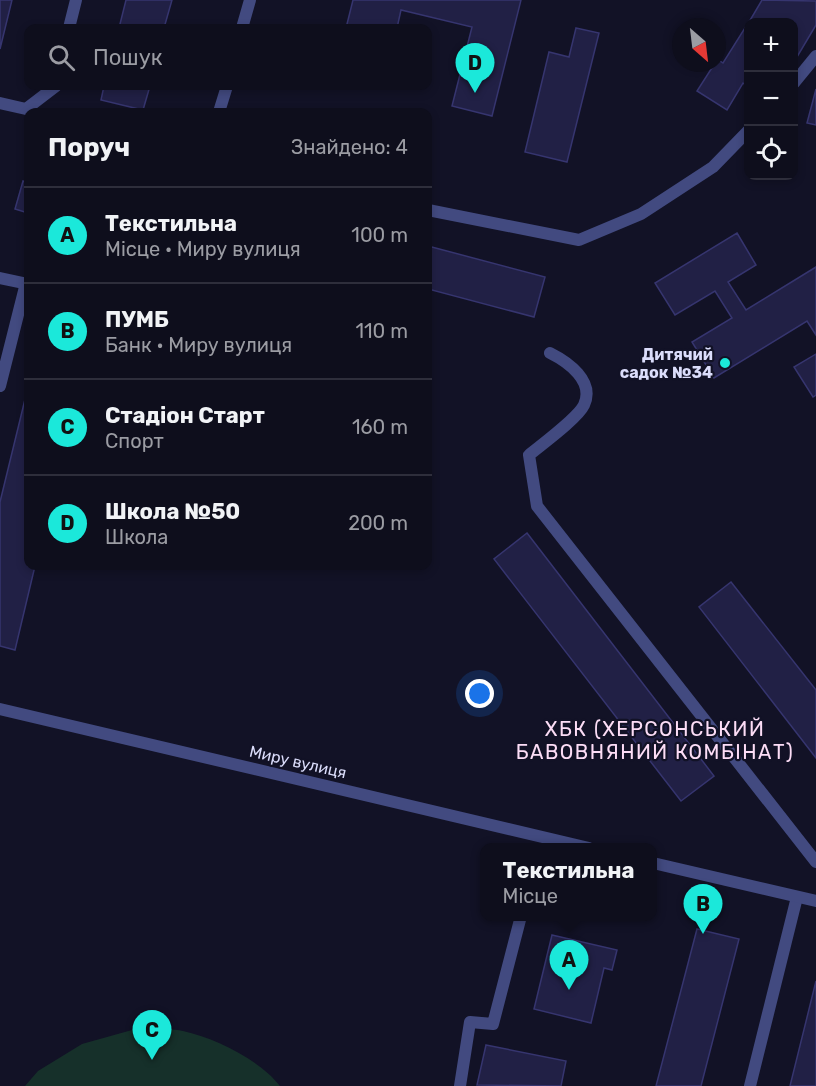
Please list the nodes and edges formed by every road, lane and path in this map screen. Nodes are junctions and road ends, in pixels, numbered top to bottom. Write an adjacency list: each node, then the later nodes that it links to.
1 (76, 0): 3 (street)
2 (250, 0): 4 (street)
3 (70, 24)
4 (244, 24)
5 (816, 56): 6 (street)
6 (798, 78)
7 (51, 90): 10 (street)
8 (226, 90): 11 (street)
9 (0, 103): 12 (street)
10 (27, 108)
11 (220, 108)
12 (24, 109)
13 (744, 135): 14 (street)
14 (432, 211)
15 (0, 278): 16 (street)
16 (24, 282)
17 (24, 294): 19 (street)
18 (550, 353): 22 (street)
19 (0, 386)
20 (0, 709): 21 (street, Миру вулиця)
21 (540, 842)
22 (816, 862)
23 (657, 864): 24 (street)
24 (797, 897): 25 (street); 28 (street)
25 (816, 901)
26 (520, 921): 27 (street)
27 (460, 1086)
28 (750, 1086)

